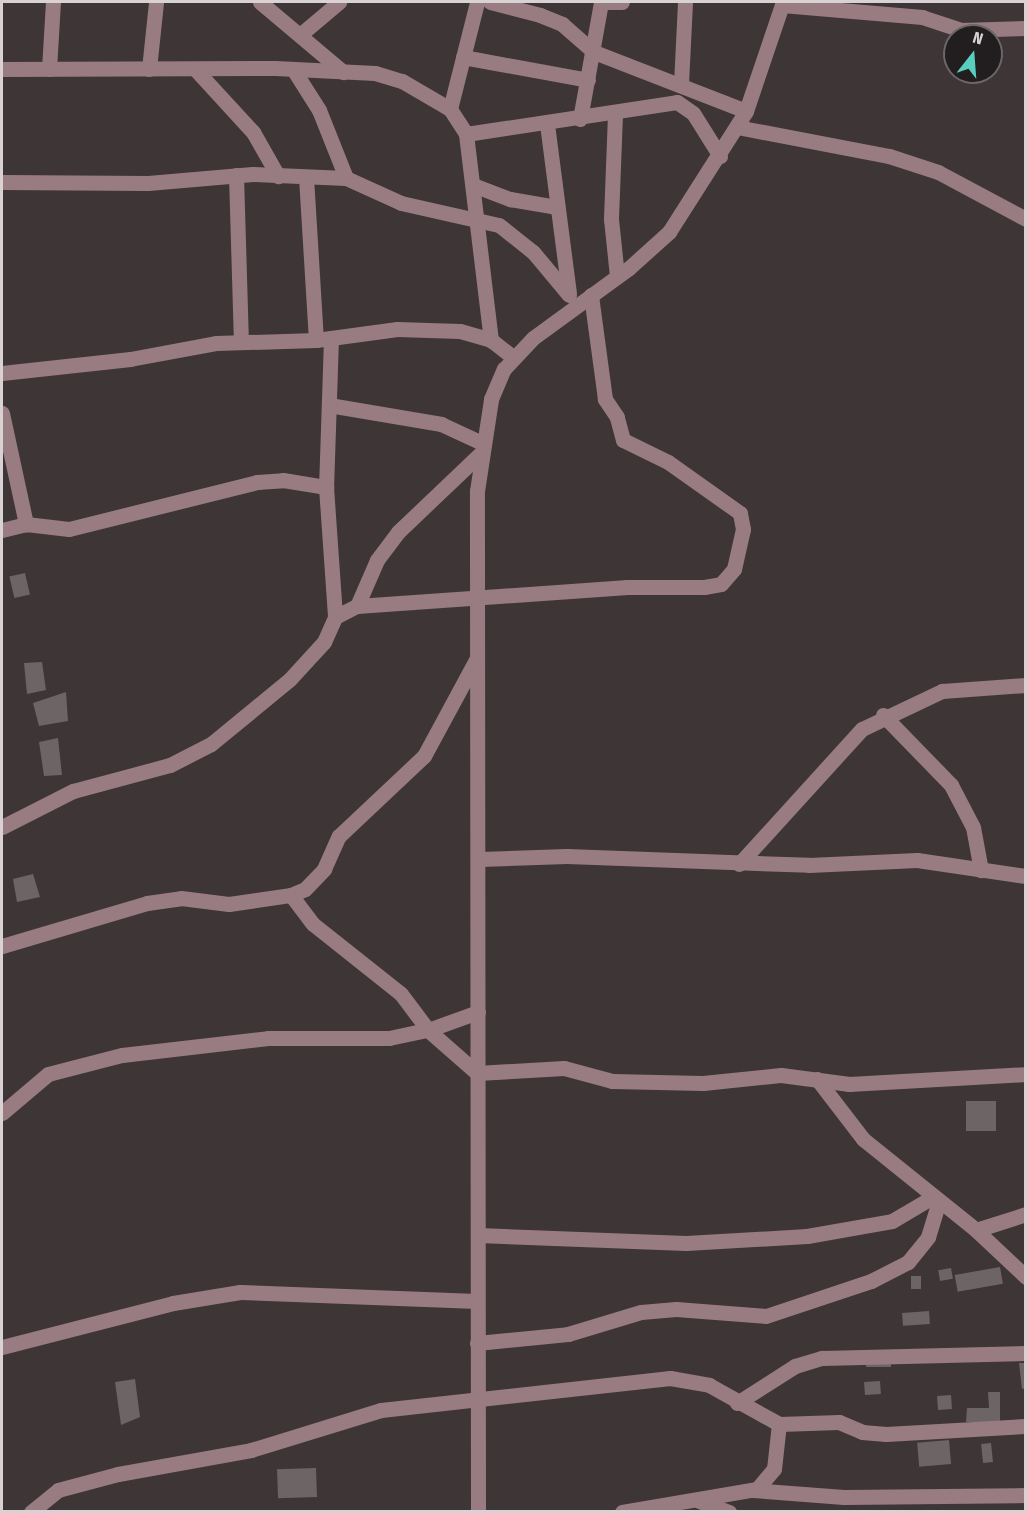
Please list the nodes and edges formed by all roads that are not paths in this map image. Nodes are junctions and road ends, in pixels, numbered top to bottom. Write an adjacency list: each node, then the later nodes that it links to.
1 (53, 2): 17 (street)
2 (156, 2): 18 (street)
3 (260, 2): 13 (street)
4 (339, 2): 13 (street)
5 (477, 2): 15 (street)
6 (490, 2): 11 (street)
7 (601, 2): 8 (street); 14 (street)
8 (622, 2)
9 (685, 2): 23 (street)
10 (783, 3): 12 (street); 25 (street)
11 (524, 6): 14 (street)
12 (1026, 28)
13 (301, 34): 21 (street)
14 (594, 52): 22 (street); 23 (street)
15 (463, 57): 22 (street); 24 (street)
16 (2, 69): 17 (street)
17 (49, 69): 18 (street)
18 (149, 69): 19 (street)
19 (195, 69): 20 (street); 33 (street)
20 (293, 69): 21 (street); 35 (street)
21 (343, 72): 24 (street)
22 (588, 80): 27 (street)
23 (681, 84): 25 (street)
24 (450, 109): 30 (street)
25 (746, 111): 29 (street)
26 (615, 114): 27 (street); 31 (street); 41 (street)
27 (580, 119): 28 (street)
28 (547, 124): 30 (street); 38 (street)
29 (737, 127): 31 (street); 40 (street)
30 (466, 134): 37 (street)
31 (720, 156): 41 (street)
32 (236, 175): 33 (street); 36 (street); 46 (street)
33 (278, 176): 34 (street)
34 (306, 177): 35 (street); 44 (street)
35 (346, 178): 39 (street)
36 (2, 182)
37 (473, 185): 38 (street); 39 (street)
38 (558, 207): 43 (street)
39 (478, 218): 43 (street); 45 (street)
40 (1026, 219)
41 (617, 276): 42 (street)
42 (591, 295): 43 (street); 55 (street)
43 (570, 302): 47 (street)
44 (323, 339): 45 (street); 46 (street); 49 (street)
45 (491, 340): 47 (street)
46 (241, 342): 48 (street)
47 (513, 357): 51 (street)
48 (2, 373)
49 (329, 405): 51 (street); 52 (street)
50 (2, 413): 53 (street)
51 (483, 448): 55 (street); 56 (street)
52 (326, 487): 53 (street); 57 (street)
53 (26, 524): 54 (street)
54 (2, 530)
55 (477, 596): 56 (street); 58 (street)
56 (357, 606): 57 (street)
57 (335, 617): 61 (street)
58 (478, 655): 62 (street); 66 (street)
59 (1026, 685): 60 (street)
60 (883, 716): 63 (street); 64 (street)
61 (2, 826)
62 (480, 859): 63 (street); 68 (street)
63 (740, 864): 64 (street)
64 (981, 870): 65 (street)
65 (1026, 876)
66 (291, 895): 67 (street); 69 (street)
67 (2, 946)
68 (478, 1012): 69 (street); 70 (street)
69 (428, 1030): 70 (street); 73 (street)
70 (477, 1073): 72 (street); 77 (street)
71 (1026, 1074): 72 (street)
72 (818, 1079): 74 (street)
73 (2, 1113)
74 (935, 1201): 76 (street); 77 (street); 80 (street)
75 (1026, 1214): 76 (street)
76 (976, 1230): 78 (street)
77 (478, 1235): 79 (street)
78 (1026, 1277)
79 (477, 1301): 80 (street); 81 (street)
80 (477, 1343): 83 (street)
81 (2, 1347)
82 (1026, 1353): 84 (street)
83 (477, 1399): 84 (street); 90 (street); 91 (street)
84 (737, 1403): 85 (street)
85 (779, 1424): 86 (street); 87 (street)
86 (1026, 1426)
87 (753, 1490): 88 (street); 89 (street)
88 (1026, 1495)
89 (697, 1500): 92 (street); 93 (street)
90 (31, 1512)
91 (478, 1512)
92 (622, 1512)
93 (729, 1512)

